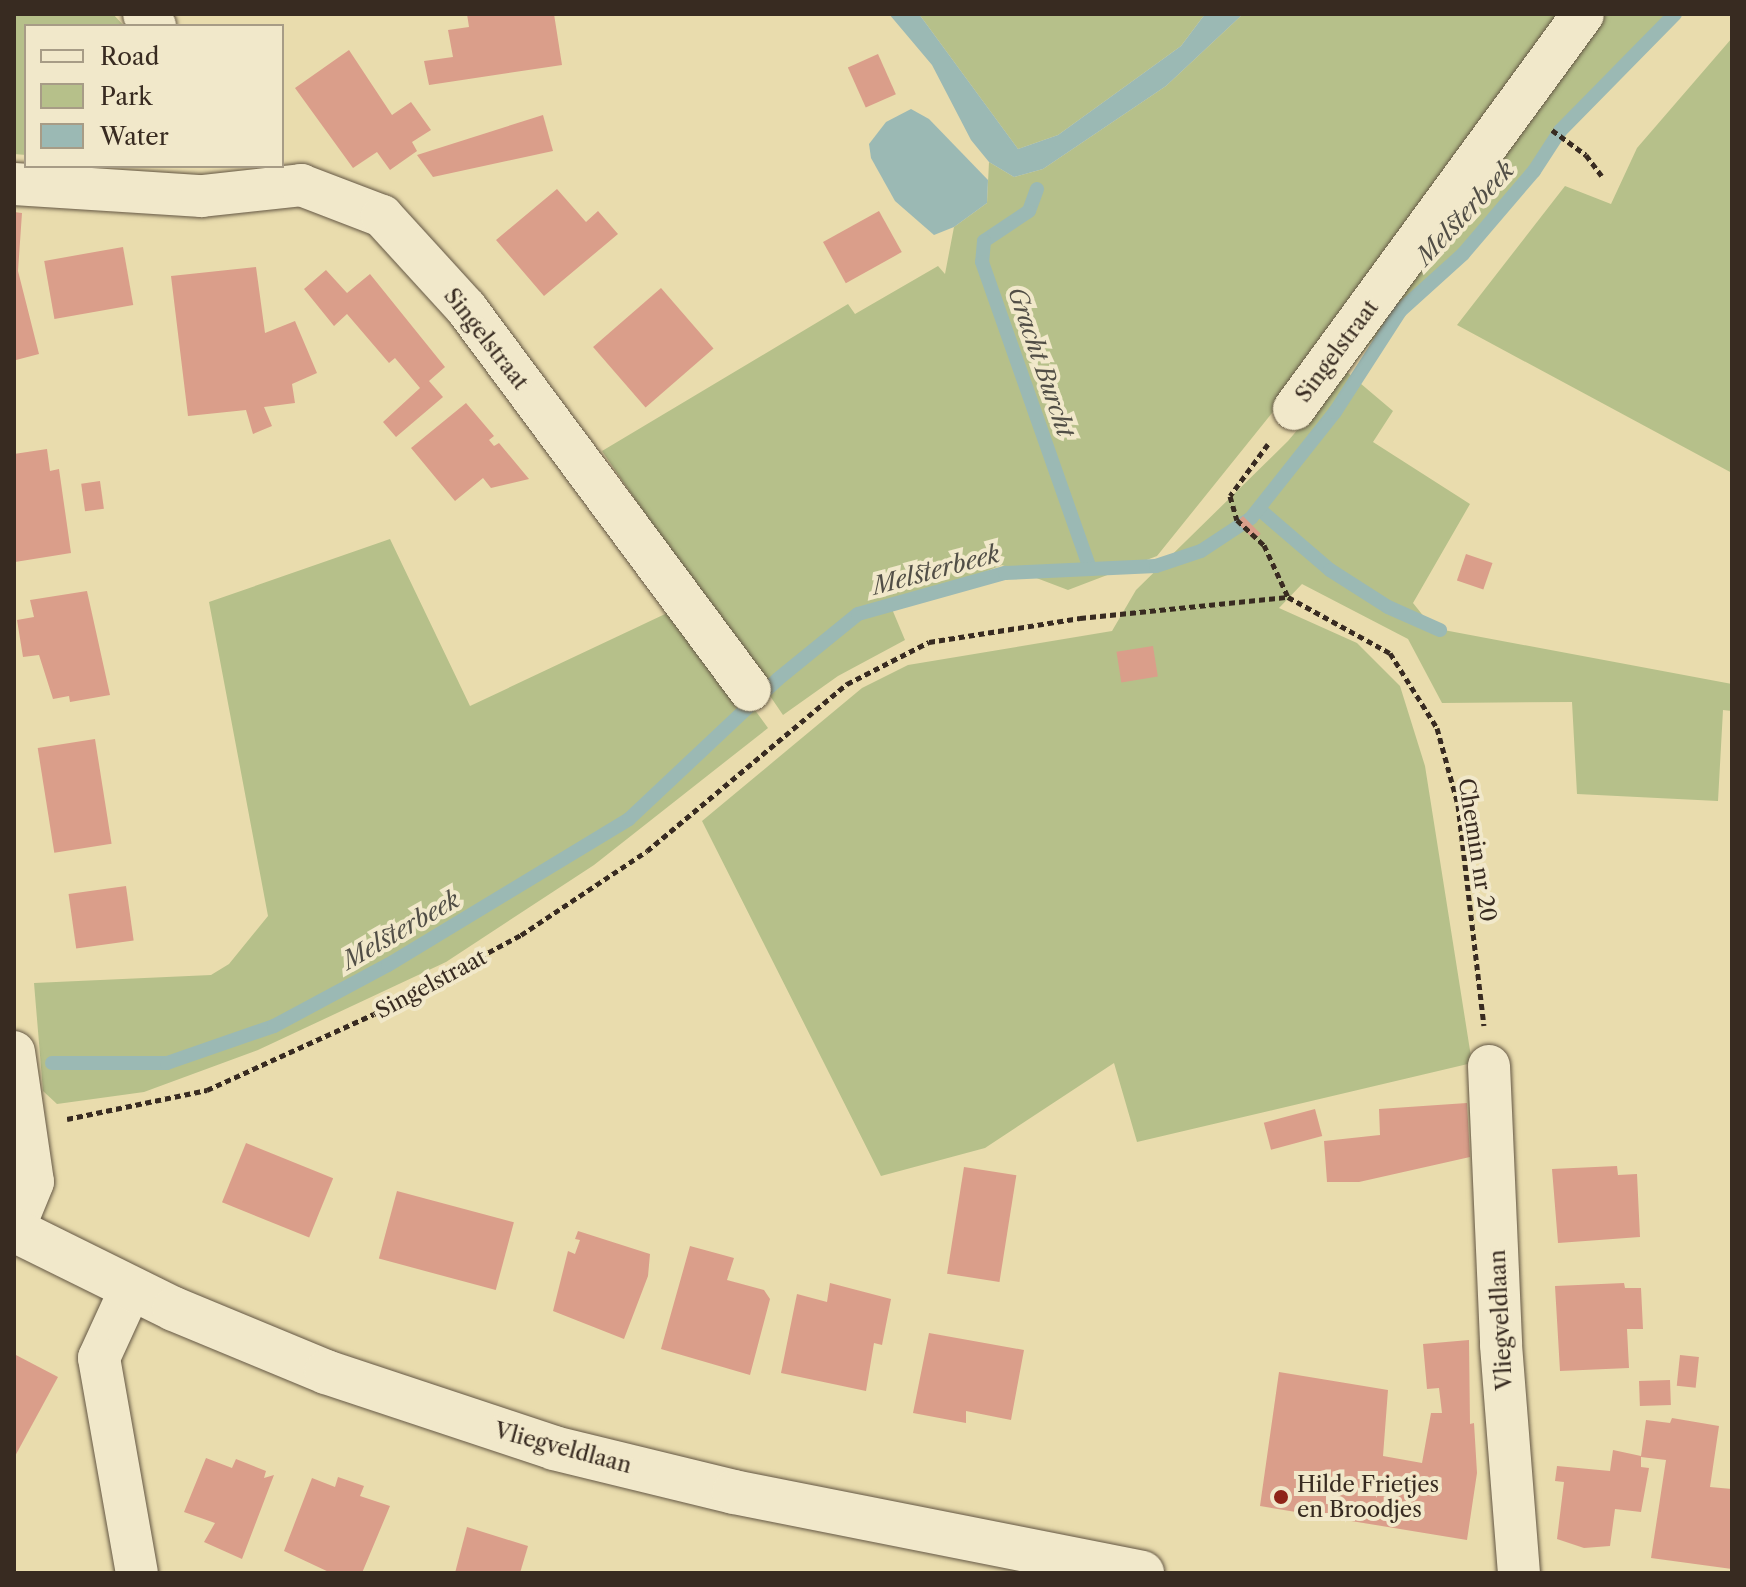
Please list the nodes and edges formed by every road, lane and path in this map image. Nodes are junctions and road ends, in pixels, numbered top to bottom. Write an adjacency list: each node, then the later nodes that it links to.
1 (1583, 14): 6 (street, Singelstraat)
2 (1555, 132): 4 (path)
3 (292, 174): 5 (street, Singelstraat); 8 (street, Singelstraat)
4 (1602, 176)
5 (14, 184)
6 (1294, 409): 7 (path, Singelstraat)
7 (1288, 597): 10 (path, Singelstraat); 12 (path, Chemin nr 20)
8 (750, 690)
9 (779, 728): 10 (path)
10 (785, 736): 13 (path, Singelstraat)
11 (14, 1052): 13 (street)
12 (1489, 1066): 18 (street, Vliegveldlaan)
13 (25, 1121): 14 (street)
14 (14, 1229): 15 (main road, Vliegveldlaan)
15 (131, 1288): 16 (street); 17 (main road, Vliegveldlaan)
16 (137, 1573)
17 (1142, 1573)
18 (1519, 1573)

